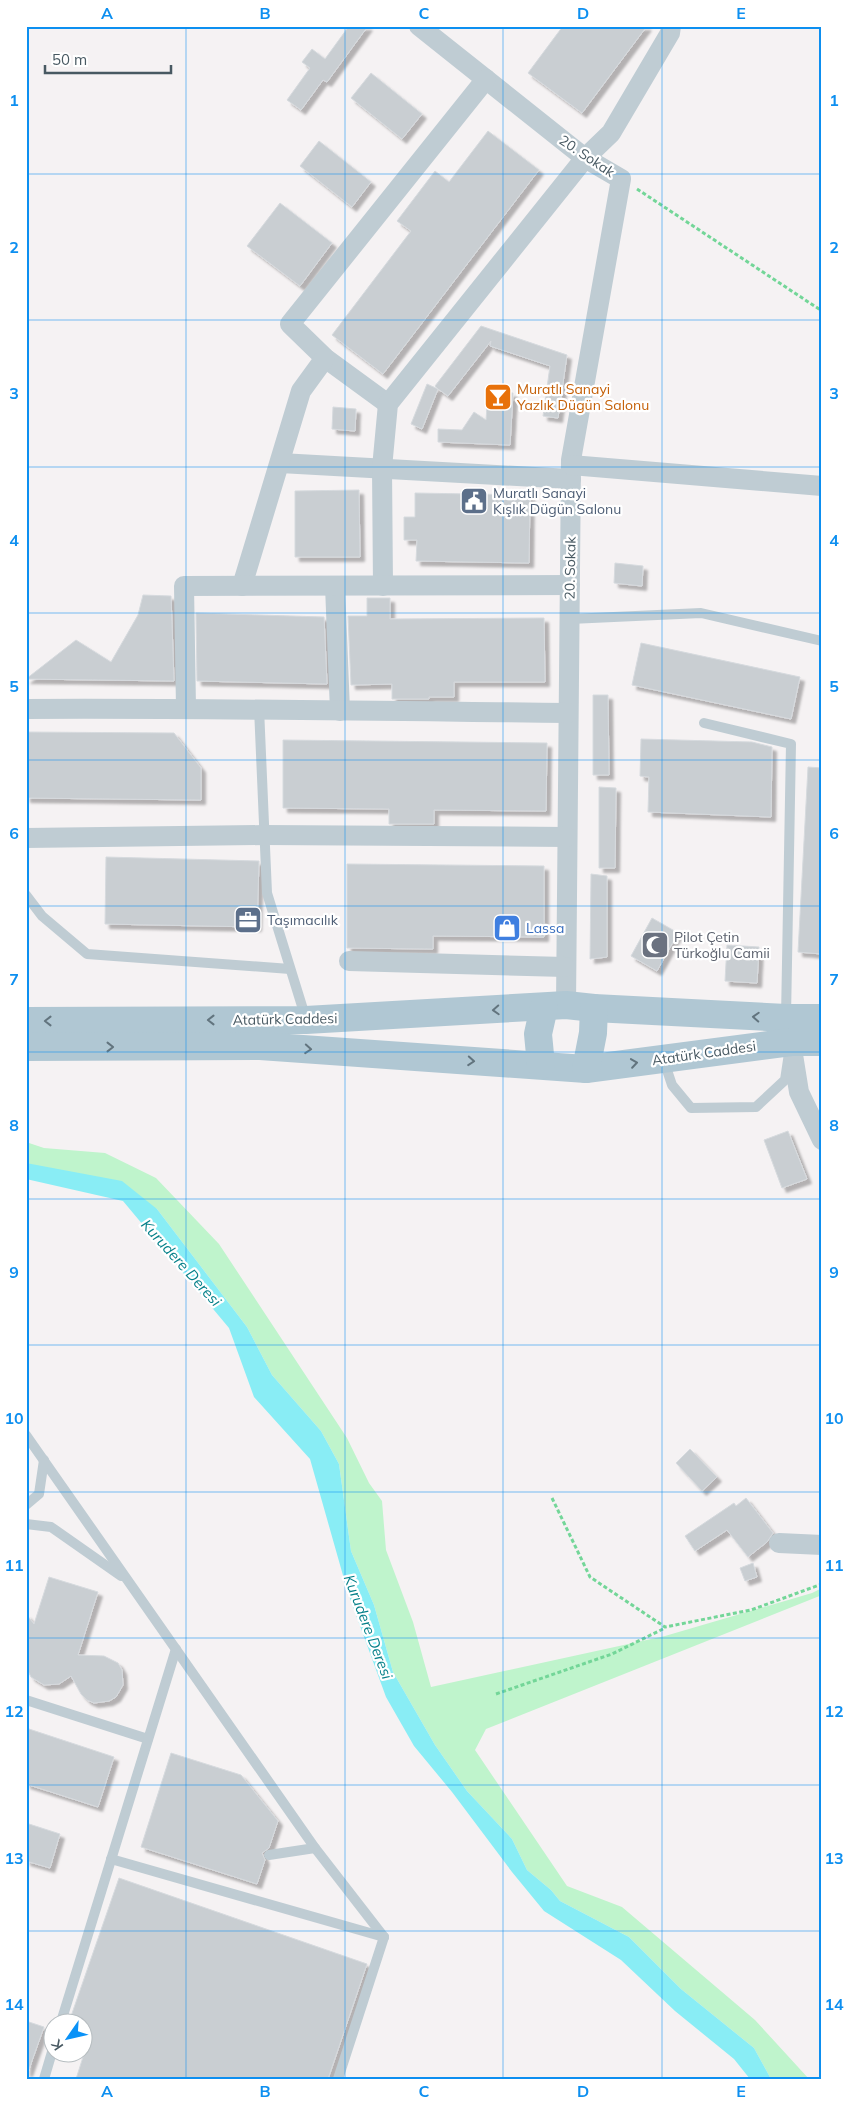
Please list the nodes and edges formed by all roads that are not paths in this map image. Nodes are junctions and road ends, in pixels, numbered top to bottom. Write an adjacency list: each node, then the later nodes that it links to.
1 (419, 26): 3 (street, 20. Sokak)
2 (671, 26): 4 (street)
3 (486, 79): 4 (street, 20. Sokak); 5 (street)
4 (585, 158): 6 (street); 9 (street, 20. Sokak)
5 (325, 358): 6 (street); 7 (street)
6 (388, 404): 8 (street)
7 (280, 463): 8 (street); 12 (street)
8 (382, 468): 9 (street); 14 (street)
9 (571, 472): 10 (street); 11 (street, 20. Sokak)
10 (822, 486)
11 (570, 585): 14 (street); 15 (street, 20. Sokak)
12 (242, 586): 13 (street); 17 (street)
13 (335, 586): 14 (street); 20 (street)
14 (383, 586)
15 (570, 619): 16 (lane); 21 (street, 20. Sokak)
16 (822, 641)
17 (186, 708): 18 (street); 19 (street)
18 (259, 708): 20 (street); 23 (lane)
19 (26, 709)
20 (340, 711): 21 (street)
21 (568, 713): 24 (street, 20. Sokak)
22 (704, 723): 35 (lane)
23 (264, 835): 24 (street); 25 (street); 29 (lane)
24 (567, 837): 28 (street, 20. Sokak)
25 (26, 838)
26 (26, 895): 29 (lane)
27 (349, 962): 28 (street)
28 (565, 968): 30 (street, 20. Sokak)
29 (290, 969): 33 (lane)
30 (555, 1006): 31 (main road, Atatürk Caddesi); 33 (main road, Atatürk Caddesi, one-way to 33); 39 (main road)
31 (594, 1008): 35 (main road, Atatürk Caddesi, one-way to 31); 40 (main road)
32 (822, 1018): 35 (main road, Atatürk Caddesi)
33 (306, 1020): 34 (main road, Atatürk Caddesi, one-way to 34)
34 (26, 1021)
35 (789, 1030): 36 (main road, Atatürk Caddesi); 38 (main road, Atatürk Caddesi); 38 (lane); 41 (street)
36 (822, 1042)
37 (26, 1048): 39 (main road, Atatürk Caddesi, one-way to 39)
38 (663, 1059): 40 (main road, Atatürk Caddesi, one-way to 38)
39 (541, 1066): 40 (main road, Atatürk Caddesi)
40 (586, 1069)
41 (822, 1140)
42 (26, 1435): 43 (lane)
43 (44, 1460): 44 (lane); 48 (lane)
44 (26, 1505)
45 (26, 1524): 48 (lane)
46 (779, 1543): 47 (street)
47 (822, 1545)
48 (128, 1581): 49 (lane)
49 (176, 1649): 51 (lane); 52 (lane)
50 (26, 1700): 51 (lane)
51 (148, 1739): 54 (lane)
52 (315, 1848): 53 (lane); 55 (lane)
53 (269, 1855)
54 (111, 1859): 55 (lane); 56 (lane)
55 (384, 1937): 59 (lane)
56 (64, 2012)
57 (49, 2062): 58 (lane)
58 (44, 2079)
59 (338, 2079)

